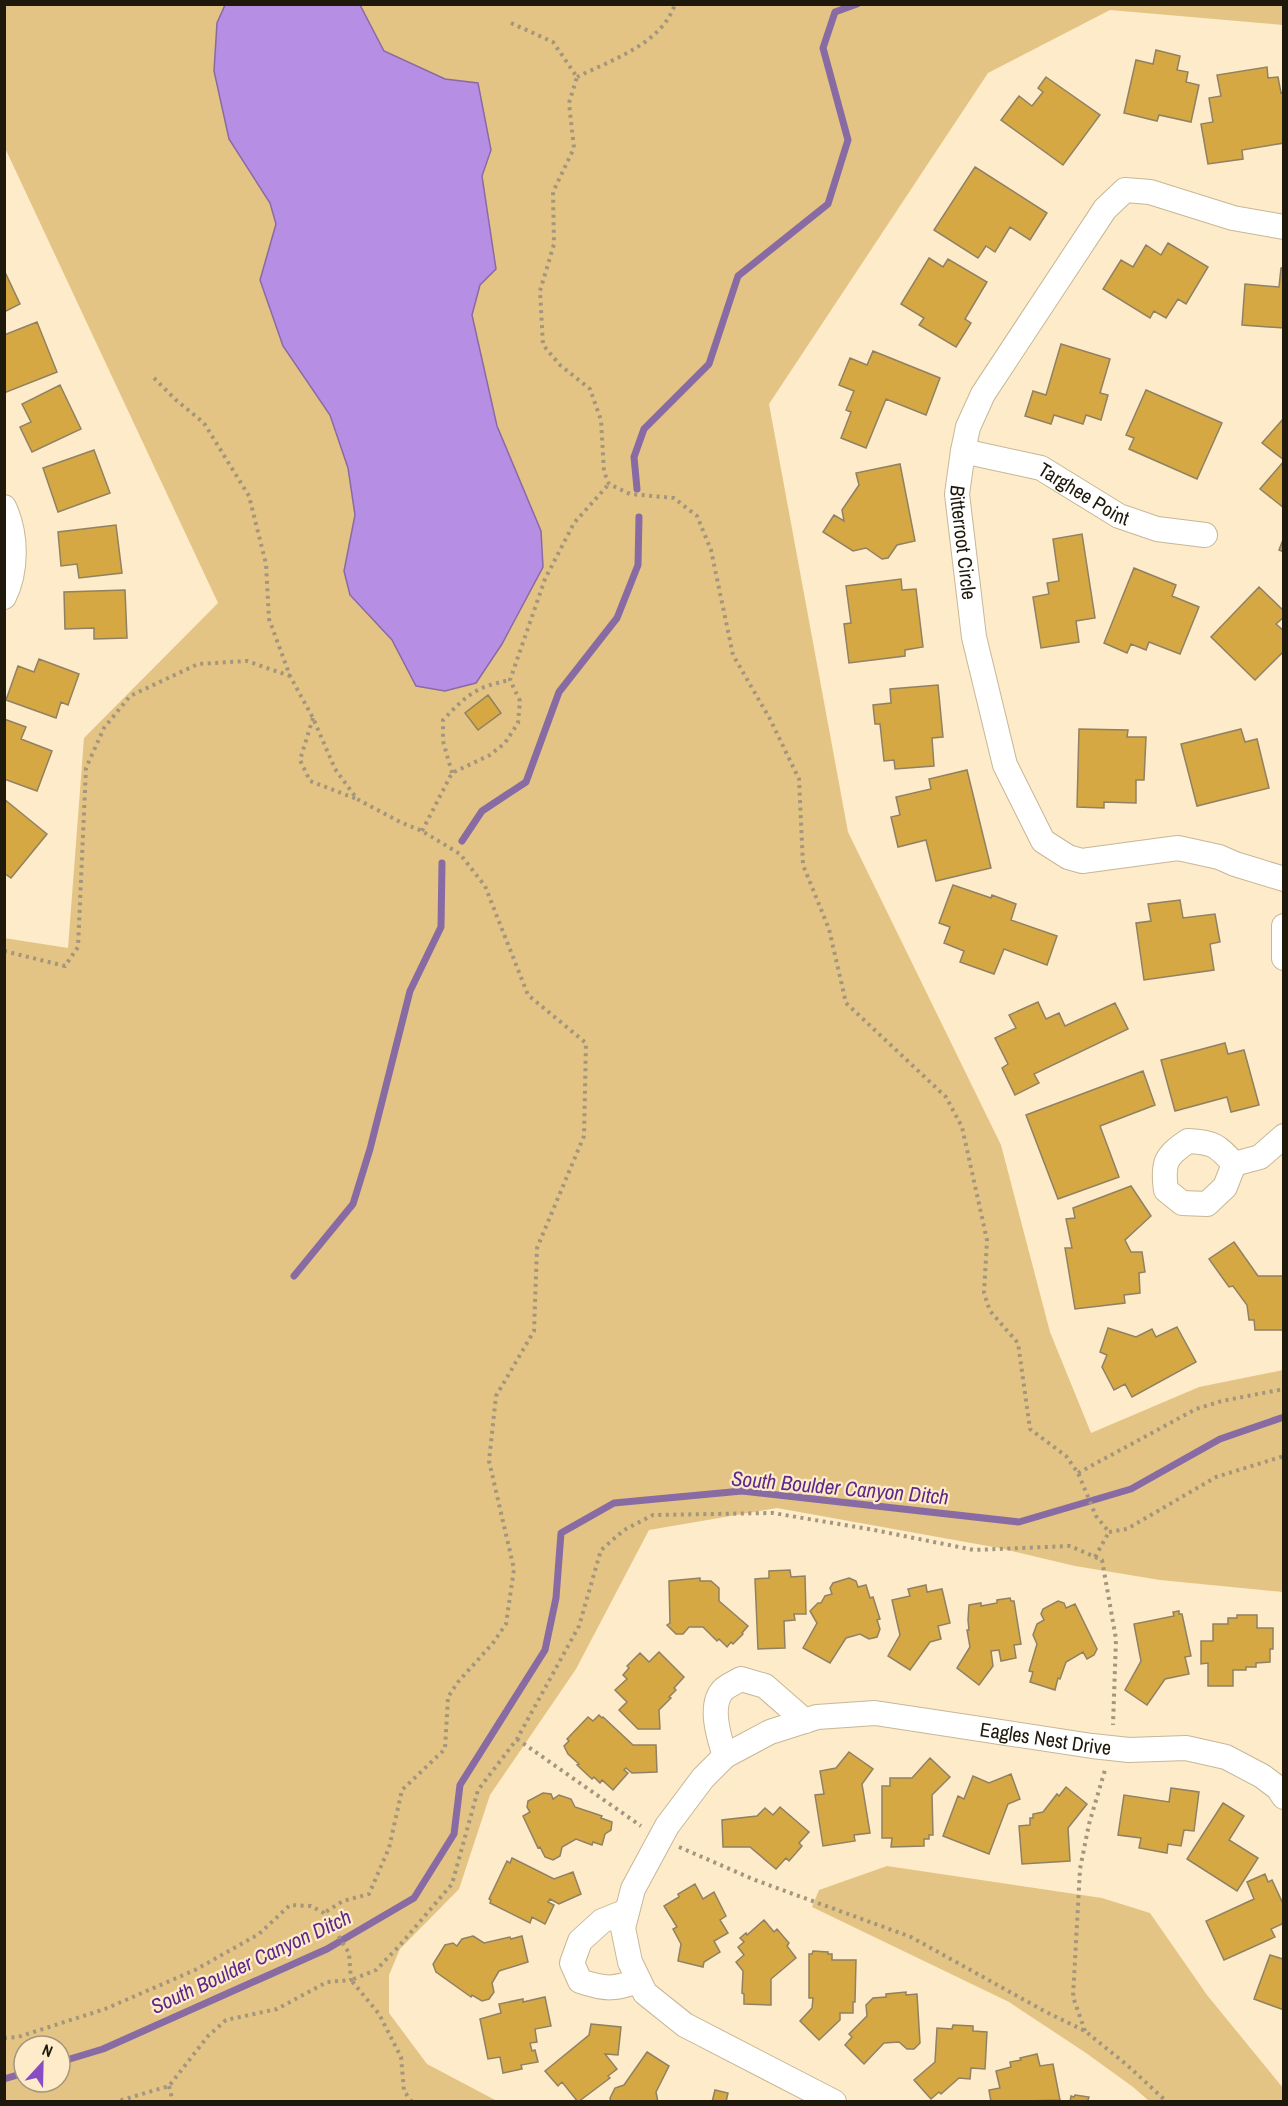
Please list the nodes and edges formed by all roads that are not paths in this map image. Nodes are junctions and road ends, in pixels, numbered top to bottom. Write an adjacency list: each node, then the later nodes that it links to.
1 (1284, 227): 2 (street, Bitterroot Circle)
2 (963, 451): 4 (street, Targhee Point); 6 (street, Bitterroot Circle)
3 (4, 507): 5 (street)
4 (1205, 535)
5 (4, 597)
6 (1284, 879)
7 (1284, 926): 8 (street)
8 (1284, 958)
9 (1284, 1136): 10 (street)
10 (1234, 1164)
11 (805, 1721): 12 (street, Eagles Nest Drive); 12 (street); 13 (street, Eagles Nest Drive)
12 (725, 1756): 14 (street, Eagles Nest Drive)
13 (1282, 1790)
14 (627, 1911): 15 (street, Eagles Nest Drive); 15 (street)
15 (639, 1981): 16 (street, Eagles Nest Drive)
16 (834, 2102)

